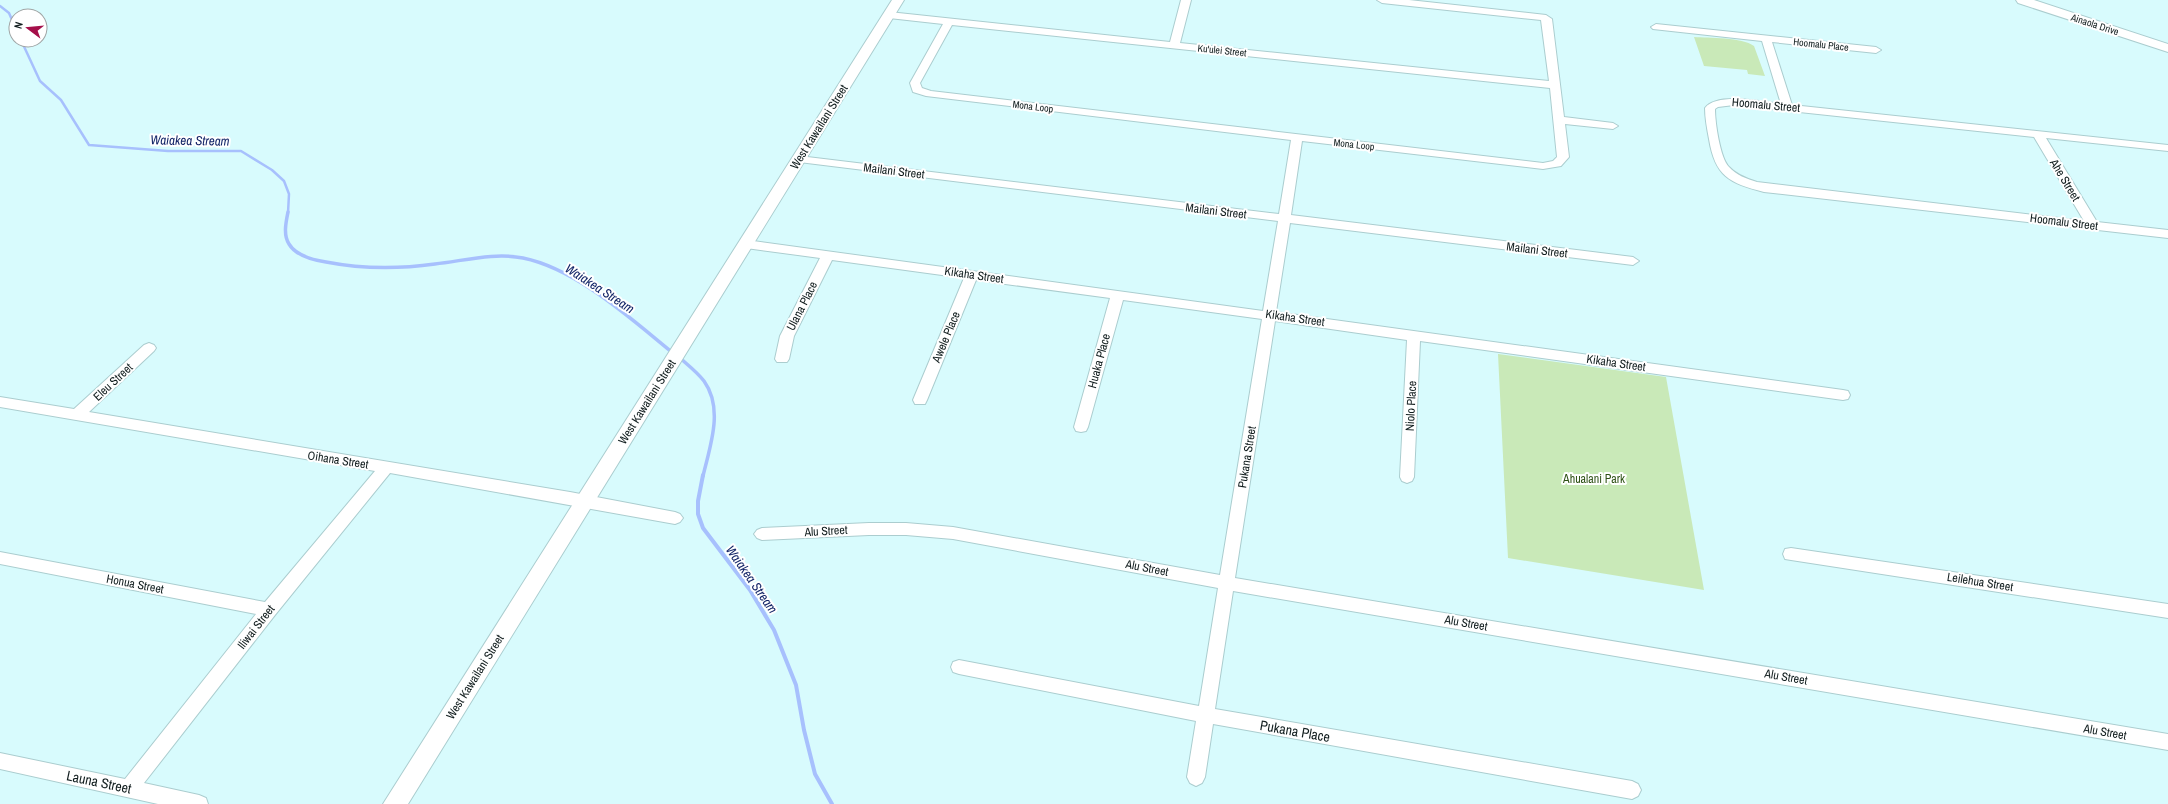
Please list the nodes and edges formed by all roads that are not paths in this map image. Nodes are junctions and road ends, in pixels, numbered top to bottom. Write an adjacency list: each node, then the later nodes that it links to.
1 (898, 0): 5 (street, West Kawailani Street)
2 (1186, 0): 9 (street)
3 (1382, 0): 12 (street, Mona Loop)
4 (2022, 0): 10 (street, Ainaola Drive)
5 (889, 15): 6 (street, Ku'ulei Street); 19 (street, West Kawailani Street)
6 (948, 21): 9 (street, Ku'ulei Street); 17 (street, Mona Loop)
7 (1656, 27): 8 (street, Hoomalu Place)
8 (1766, 39): 11 (street, Hoomalu Place); 13 (street)
9 (1174, 46): 12 (street, Ku'ulei Street)
10 (2168, 48)
11 (1876, 50)
12 (1555, 85): 14 (street, Mona Loop)
13 (1787, 106): 16 (street, Hoomalu Street); 21 (street, Hoomalu Street)
14 (1559, 120): 15 (street); 17 (street, Mona Loop)
15 (1613, 126)
16 (2038, 134): 18 (street, Hoomalu Street); 21 (street, Ahe Street)
17 (1297, 138): 20 (street, Pukana Street)
18 (2168, 148)
19 (799, 159): 20 (street, Mailani Street); 23 (street, West Kawailani Street)
20 (1285, 220): 25 (street, Mailani Street); 28 (street, Pukana Street)
21 (2093, 226): 22 (street, Hoomalu Street)
22 (2168, 234)
23 (746, 244): 24 (street, Kikaha Street); 39 (street, West Kawailani Street)
24 (828, 255): 26 (street, Kikaha Street); 31 (street, Ulana Place)
25 (1633, 261)
26 (972, 275): 27 (street, Kikaha Street); 33 (street, Awele Place)
27 (1118, 294): 28 (street, Kikaha Street); 36 (street, Huaka Place)
28 (1269, 315): 29 (street, Kikaha Street); 44 (street, Pukana Street)
29 (1414, 335): 32 (street, Kikaha Street); 38 (street, Niolo Place)
30 (149, 348): 35 (street, Eleu Street)
31 (782, 359)
32 (1843, 394)
33 (920, 400)
34 (0, 402): 35 (street, Oihana Street)
35 (77, 415): 37 (street, Oihana Street)
36 (1081, 427)
37 (387, 467): 39 (street, Oihana Street); 45 (street, Iliwai Street)
38 (1407, 477)
39 (585, 501): 40 (street, Oihana Street); 55 (street, West Kawailani Street)
40 (675, 518)
41 (762, 534): 44 (street, Alu Street)
42 (1791, 554): 46 (street, Leilehua Street)
43 (0, 558): 45 (street, Honua Street)
44 (1228, 583): 48 (street, Pukana Street); 49 (street, Alu Street)
45 (269, 610): 52 (street, Iliwai Street)
46 (2168, 611)
47 (958, 667): 48 (street, Pukana Place)
48 (1205, 715): 51 (street, Pukana Street); 53 (street, Pukana Place)
49 (2168, 742)
50 (0, 761): 52 (street, Launa Street)
51 (1196, 777)
52 (129, 788): 54 (street, Launa Street)
53 (1632, 790)
54 (199, 804)
55 (395, 804)

